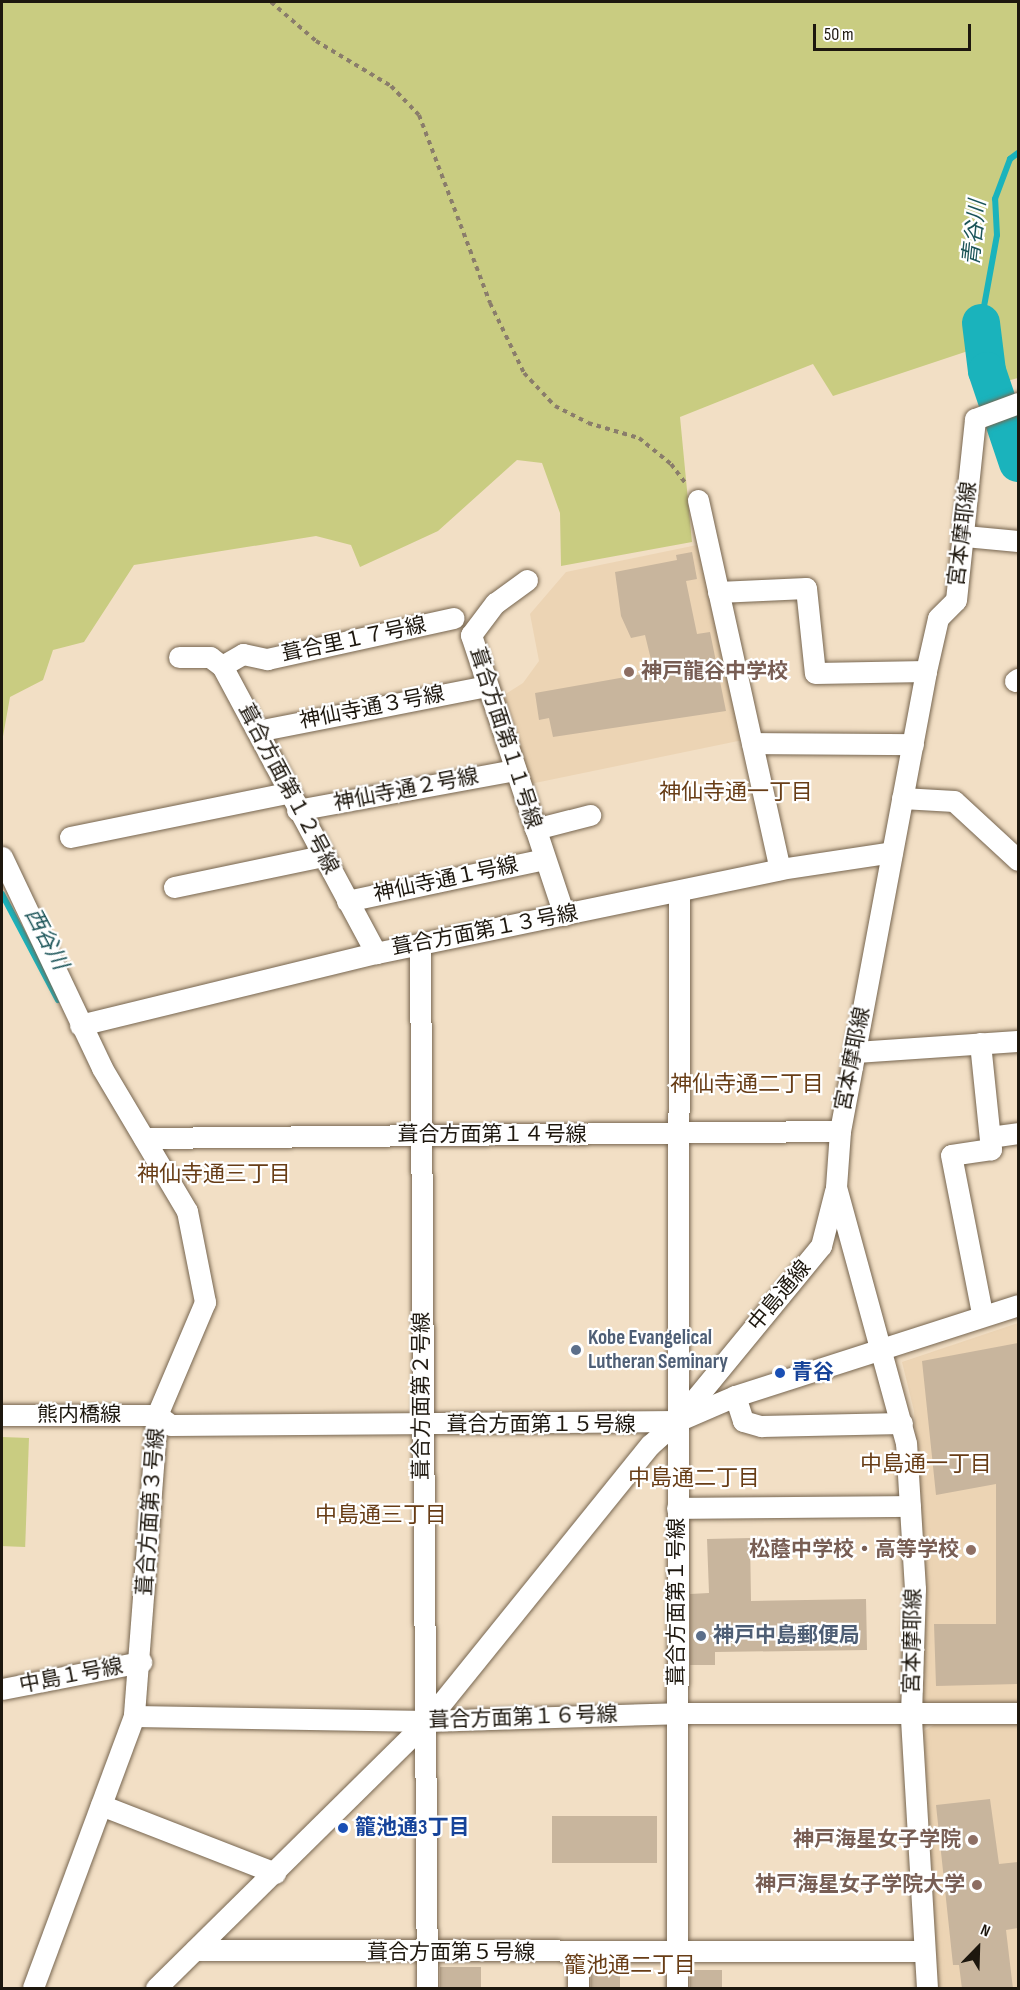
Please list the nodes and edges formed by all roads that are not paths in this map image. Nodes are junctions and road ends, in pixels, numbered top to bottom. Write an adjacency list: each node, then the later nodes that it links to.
1 (1018, 402): 3 (street, 宮本摩耶線)
2 (698, 500): 6 (street)
3 (965, 536): 4 (street); 10 (street, 宮本摩耶線)
4 (1018, 541)
5 (527, 580): 11 (street, 葺合方面第１１号線)
6 (718, 592): 10 (street); 13 (street)
7 (454, 618): 9 (street, 葺合里１７号線)
8 (179, 657): 9 (street)
9 (222, 666): 12 (street, 葺合方面第１２号線)
10 (926, 671): 14 (street, 宮本摩耶線)
11 (487, 686): 12 (street, 神仙寺通３号線); 15 (street, 葺合方面第１１号線)
12 (257, 731): 17 (street, 葺合方面第１２号線)
13 (752, 743): 14 (street); 26 (street)
14 (913, 744): 16 (street, 宮本摩耶線)
15 (515, 770): 17 (street, 神仙寺通２号線); 19 (street, 葺合方面第１１号線)
16 (902, 798): 21 (street, 宮本摩耶線); 25 (street)
17 (292, 802): 20 (street, 神仙寺通２号線); 22 (street, 葺合方面第１２号線)
18 (590, 815): 19 (street)
19 (535, 829): 24 (street, 葺合方面第１１号線)
20 (70, 837)
21 (892, 852): 26 (street, 葺合方面第１３号線); 36 (street, 宮本摩耶線)
22 (322, 856): 27 (street); 29 (street, 葺合方面第１２号線)
23 (2, 858): 33 (street, 葺合方面第３号線)
24 (545, 859): 29 (street, 神仙寺通１号線); 30 (street, 葺合方面第１１号線)
25 (1018, 860)
26 (780, 869): 28 (street, 葺合方面第１３号線)
27 (174, 887)
28 (678, 892): 30 (street, 葺合方面第１３号線); 40 (street, 葺合方面第１号線)
29 (347, 901): 32 (street, 葺合方面第１２号線)
30 (564, 915): 31 (street, 葺合方面第１３号線)
31 (420, 945): 32 (street, 葺合方面第１３号線); 39 (street, 葺合方面第２号線)
32 (376, 953): 33 (street, 葺合方面第１３号線)
33 (80, 1025): 42 (street, 葺合方面第３号線)
34 (1018, 1041): 35 (street)
35 (981, 1043): 36 (street); 41 (street)
36 (855, 1052): 37 (street, 宮本摩耶線)
37 (840, 1131): 40 (street, 葺合方面第１４号線); 43 (street, 宮本摩耶線)
38 (1018, 1133): 41 (street)
39 (423, 1134): 40 (street, 葺合方面第１４号線); 42 (street, 葺合方面第１４号線); 52 (street, 葺合方面第２号線)
40 (676, 1136): 50 (street, 葺合方面第１号線)
41 (990, 1137): 45 (street)
42 (144, 1138): 49 (street, 葺合方面第３号線)
43 (836, 1188): 46 (street, 宮本摩耶線); 50 (street, 中島通線)
44 (1018, 1305): 45 (street)
45 (982, 1313): 46 (street)
46 (880, 1353): 47 (street); 51 (street, 宮本摩耶線)
47 (735, 1396): 50 (street); 51 (street)
48 (2, 1415): 49 (street, 熊内橋線)
49 (157, 1415): 52 (street, 葺合方面第１５号線); 55 (street, 葺合方面第３号線)
50 (677, 1421): 52 (street, 葺合方面第１５号線); 54 (street, 葺合方面第１号線); 61 (street)
51 (902, 1423): 53 (street, 宮本摩耶線)
52 (421, 1426): 61 (street, 葺合方面第２号線)
53 (910, 1506): 54 (street); 59 (street, 宮本摩耶線)
54 (677, 1508): 57 (street, 葺合方面第１号線)
55 (141, 1662): 56 (street, 中島１号線); 60 (street, 葺合方面第３号線)
56 (2, 1689)
57 (677, 1713): 59 (street, 葺合方面第１６号線); 61 (street, 葺合方面第１６号線); 66 (street, 葺合方面第１号線)
58 (1018, 1713): 59 (street, 葺合方面第１６号線)
59 (911, 1715): 65 (street, 宮本摩耶線)
60 (134, 1716): 61 (street, 葺合方面第１６号線); 62 (street, 葺合方面第３号線)
61 (427, 1721): 63 (street); 68 (street, 葺合方面第２号線)
62 (101, 1805): 63 (street); 69 (street, 葺合方面第３号線)
63 (275, 1873): 64 (street)
64 (195, 1950): 68 (street, 葺合方面第５号線); 70 (street)
65 (922, 1951): 66 (street, 葺合方面第５号線); 74 (street, 宮本摩耶線)
66 (677, 1952): 67 (street, 葺合方面第５号線); 73 (street, 葺合方面第１号線)
67 (578, 1953): 68 (street, 葺合方面第５号線); 72 (street)
68 (427, 1954): 71 (street, 葺合方面第２号線)
69 (33, 1989)
70 (156, 1989)
71 (427, 1989)
72 (578, 1989)
73 (677, 1989)
74 (927, 1989)

